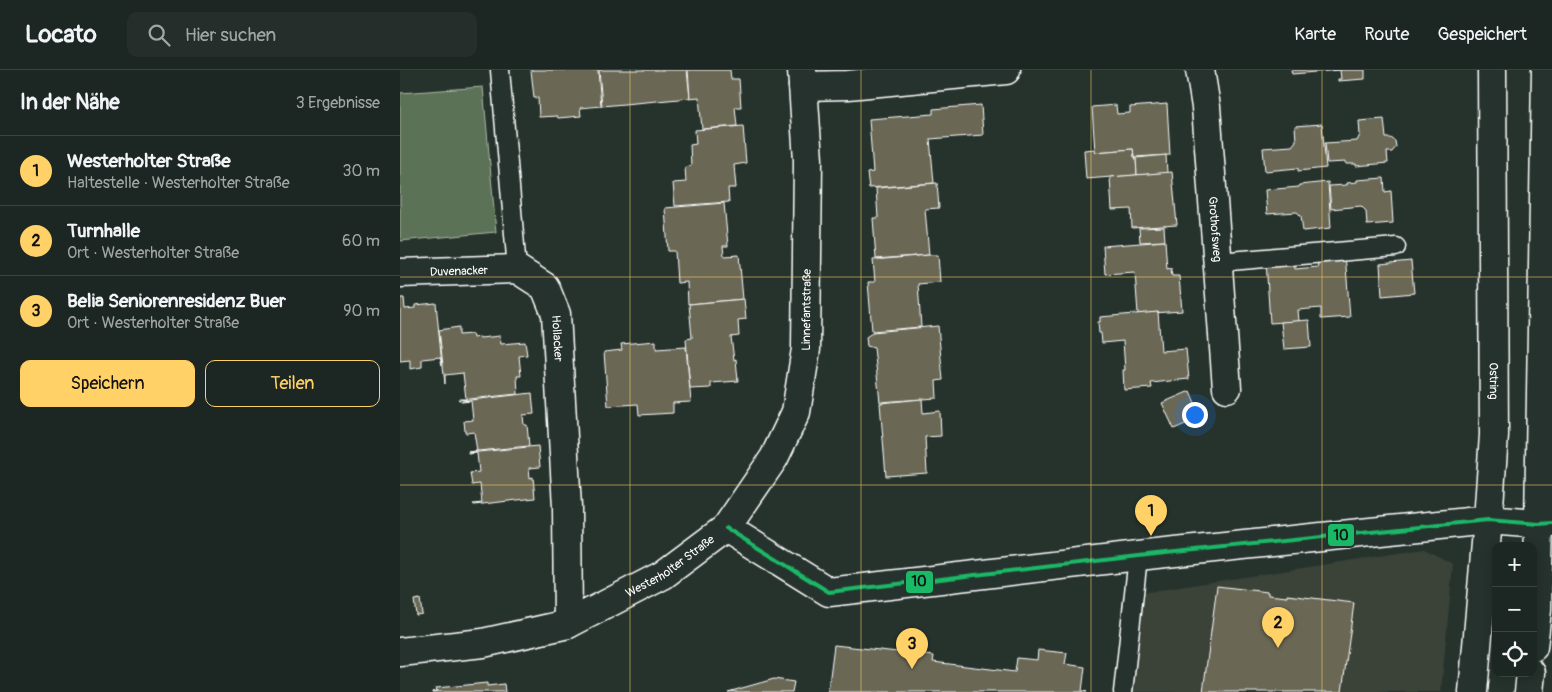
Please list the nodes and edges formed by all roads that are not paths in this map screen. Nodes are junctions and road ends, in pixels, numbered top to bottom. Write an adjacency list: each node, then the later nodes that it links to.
1 (500, 70): 9 (lane)
2 (1006, 70): 6 (street)
3 (1200, 70): 8 (street, Grothofsweg)
4 (1492, 70): 13 (street, Ostring)
5 (1546, 70): 11 (street)
6 (802, 78): 15 (street, Linnefantstraße)
7 (1396, 248): 8 (lane)
8 (1218, 262): 12 (street, Grothofsweg)
9 (517, 269): 10 (street, Duvenacker); 17 (street, Hollacker)
10 (400, 273)
11 (1547, 341): 14 (street)
12 (1227, 388)
13 (1488, 520): 14 (street, Westerholter Straße); 16 (street, Westerholter Straße); 22 (street, Ostring)
14 (1545, 523): 18 (street)
15 (726, 528): 16 (street, Westerholter Straße); 17 (street, Westerholter Straße)
16 (1138, 557): 21 (lane)
17 (568, 624): 19 (street, Westerholter Straße)
18 (1535, 632)
19 (400, 652)
20 (1531, 677): 23 (street)
21 (1123, 692)
22 (1473, 692)
23 (1529, 692)

